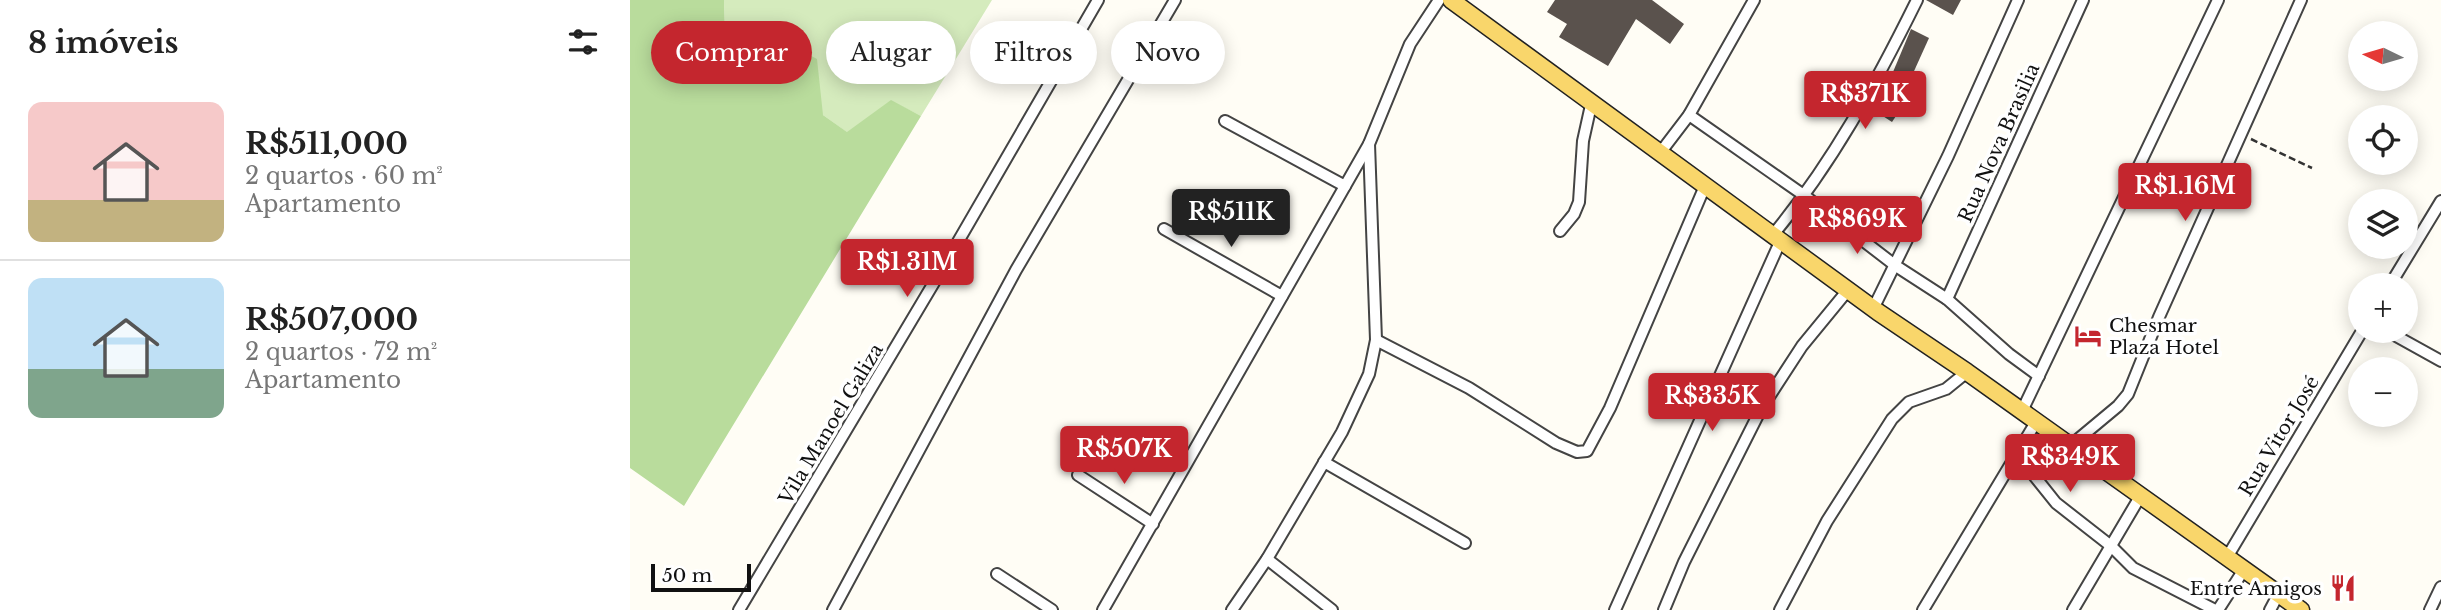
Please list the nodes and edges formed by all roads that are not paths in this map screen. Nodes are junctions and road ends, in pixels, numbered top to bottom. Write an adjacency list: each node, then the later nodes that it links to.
1 (1097, 0): 51 (street, Vila Manoel Galiza)
2 (1175, 0): 52 (street)
3 (1439, 0): 14 (street)
4 (1451, 0): 11 (main road)
5 (1754, 0): 12 (street)
6 (1917, 0): 18 (street)
7 (2018, 0): 23 (street)
8 (2082, 0): 27 (street, Rua Nova Brasilia)
9 (2218, 0): 34 (street)
10 (2301, 0): 37 (street)
11 (1591, 105): 15 (main road); 21 (street)
12 (1689, 115): 15 (street); 18 (street)
13 (1225, 121): 16 (street)
14 (1369, 144): 16 (street); 29 (street)
15 (1660, 153): 17 (main road)
16 (1345, 186): 26 (street)
17 (1705, 186): 22 (main road); 29 (street)
18 (1805, 196): 22 (street); 23 (street)
19 (2441, 201): 24 (street)
20 (1164, 229): 26 (street)
21 (1560, 231)
22 (1776, 239): 25 (main road); 57 (street)
23 (1896, 266): 27 (street); 28 (street)
24 (2397, 273)
25 (1848, 290): 28 (main road); 58 (street)
26 (1282, 296): 42 (street)
27 (1947, 299): 34 (street)
28 (1873, 309): 33 (main road)
29 (1376, 340): 39 (street)
30 (2355, 343): 46 (street, Rua Vitor José)
31 (2408, 343): 32 (street)
32 (2441, 361)
33 (1967, 372): 35 (main road); 59 (street)
34 (2039, 376): 35 (street)
35 (2022, 411): 36 (main road)
36 (2036, 422): 37 (main road); 38 (street)
37 (2070, 446): 41 (main road)
38 (2017, 453): 44 (street); 60 (street)
39 (1325, 462): 43 (street); 45 (street)
40 (1078, 475): 42 (street)
41 (2141, 495): 44 (street); 46 (main road)
42 (1153, 524): 54 (street)
43 (1465, 543)
44 (2111, 546): 61 (street); 62 (street)
45 (1267, 559): 55 (street); 56 (street)
46 (2226, 559): 47 (main road)
47 (2243, 570): 50 (main road); 62 (street)
48 (997, 573): 53 (street)
49 (2441, 587): 65 (street)
50 (2278, 595): 63 (street); 64 (main road)
51 (740, 610)
52 (833, 610)
53 (1052, 610)
54 (1103, 610)
55 (1232, 610)
56 (1332, 610)
57 (1615, 610)
58 (1664, 610)
59 (1780, 610)
60 (1923, 610)
61 (2073, 610)
62 (2217, 610)
63 (2270, 610)
64 (2301, 610)
65 (2430, 610)

